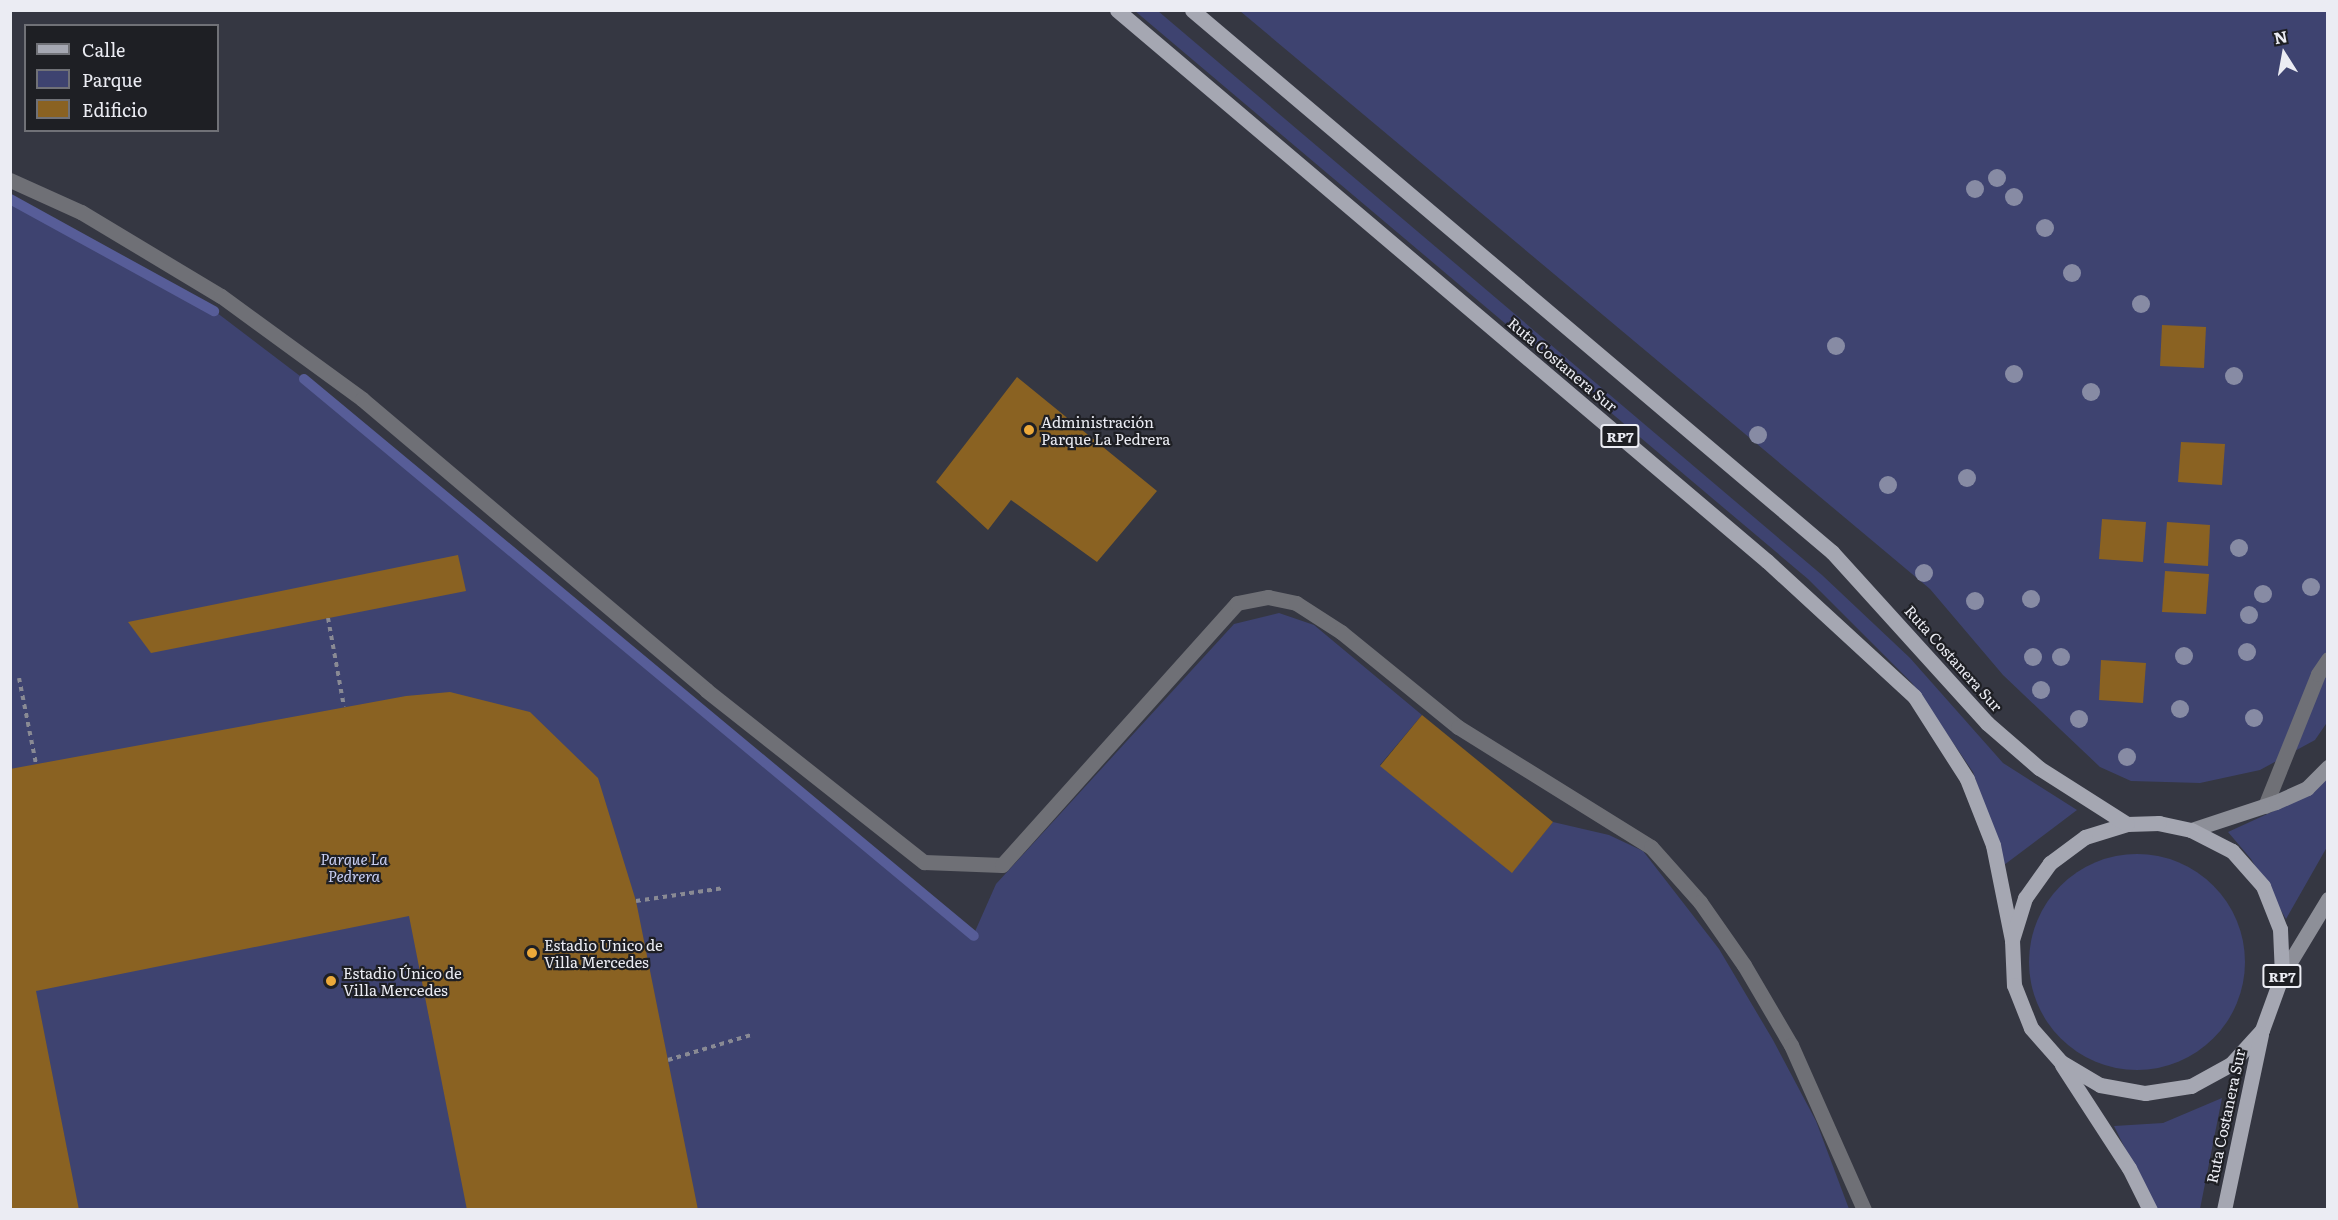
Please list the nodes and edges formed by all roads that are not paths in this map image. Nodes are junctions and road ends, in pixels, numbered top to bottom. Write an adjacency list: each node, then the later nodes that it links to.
1 (1117, 10): 10 (main road, Ruta Costanera Sur / RP7)
2 (1192, 10): 7 (main road, Ruta Costanera Sur)
3 (10, 180): 14 (street)
4 (2328, 659): 6 (street)
5 (2328, 767): 6 (street)
6 (2265, 806): 8 (street)
7 (2127, 824): 8 (main road, Ruta Costanera Sur / RP7); 10 (main road, Ruta Costanera Sur / RP7)
8 (2191, 830): 11 (main road, Ruta Costanera Sur / RP7)
9 (2328, 899): 11 (street)
10 (2012, 940): 13 (main road, Ruta Costanera Sur / RP7)
11 (2282, 975): 12 (main road, Ruta Costanera Sur / RP7)
12 (2262, 1030): 13 (main road, Ruta Costanera Sur / RP7); 16 (main road, Ruta Costanera Sur / RP7)
13 (2061, 1062): 15 (main road, Ruta Costanera Sur / RP7)
14 (1864, 1209)
15 (2150, 1209)
16 (2224, 1209)

